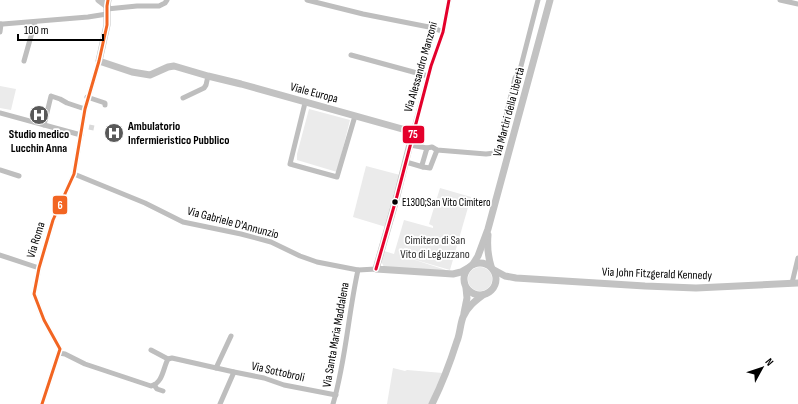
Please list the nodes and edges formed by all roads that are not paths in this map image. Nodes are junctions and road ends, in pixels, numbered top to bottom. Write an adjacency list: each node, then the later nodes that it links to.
1 (99, 0): 9 (main road)
2 (167, 0): 9 (street)
3 (307, 0): 13 (street)
4 (449, 0): 13 (street, Via Alessandro Manzoni)
5 (538, 0): 31 (street)
6 (550, 0): 37 (main road, Via Martiri della Libertà)
7 (780, 0): 8 (street)
8 (798, 4)
9 (107, 7): 10 (street); 16 (main road, Via Roma)
10 (35, 22): 11 (street); 15 (street)
11 (1, 24): 12 (street)
12 (0, 32)
13 (443, 32): 18 (street, Via Alessandro Manzoni)
14 (351, 56): 18 (street)
15 (24, 61)
16 (99, 61): 17 (main road, Viale Europa); 19 (street, Via Roma)
17 (208, 76): 20 (street); 21 (main road, Viale Europa)
18 (428, 76): 27 (street, Via Alessandro Manzoni)
19 (87, 97): 22 (street); 23 (street, Via Roma)
20 (183, 98)
21 (305, 103): 25 (main road, Viale Europa); 25 (street)
22 (105, 105)
23 (85, 109): 26 (street); 28 (street, Via Roma)
24 (0, 113): 26 (street)
25 (355, 116): 27 (main road, Viale Europa)
26 (44, 125): 28 (street)
27 (413, 132): 29 (main road, Via Alessandro Manzoni)
28 (81, 135): 35 (street, Via Roma)
29 (410, 145): 30 (street); 32 (main road, Via Alessandro Manzoni)
30 (427, 148): 31 (street); 33 (street)
31 (437, 150): 33 (street)
32 (406, 162): 33 (street); 43 (main road, Via Alessandro Manzoni)
33 (423, 167)
34 (0, 170): 36 (street)
35 (74, 174): 41 (street, Via Roma); 44 (street, Via Gabriele D'Annunzio)
36 (19, 176)
37 (488, 229): 40 (main road, Via Martiri della Libertà); 42 (main road, Via Martiri della Libertà)
38 (0, 255): 41 (street)
39 (798, 258): 47 (street)
40 (470, 266): 42 (main road); 45 (main road, Via Gabriele D'Annunzio); 49 (main road)
41 (39, 268): 54 (street, Via Roma)
42 (493, 268): 46 (main road, Via John Fitzgerald Kennedy); 48 (main road)
43 (376, 269): 44 (street, Via Gabriele D'Annunzio); 45 (main road, Via Gabriele D'Annunzio)
44 (358, 270): 60 (street, Via Santa Maria Maddalena)
45 (441, 273): 49 (main road, Via Gabriele D'Annunzio)
46 (516, 278): 47 (main road, Via John Fitzgerald Kennedy); 48 (main road, Via John Fitzgerald Kennedy)
47 (795, 283)
48 (495, 285): 50 (main road)
49 (465, 286): 50 (main road); 51 (main road)
50 (483, 295): 51 (main road)
51 (464, 317): 64 (main road)
52 (231, 336): 56 (street)
53 (151, 350): 55 (street, Via Sottobroli)
54 (60, 351): 58 (street); 61 (street)
55 (168, 359): 56 (street, Via Sottobroli); 58 (street)
56 (216, 368): 57 (street, Via Sottobroli)
57 (234, 372): 60 (street, Via Sottobroli); 62 (street)
58 (154, 385): 59 (street)
59 (163, 391)
60 (336, 395): 63 (street, Via Santa Maria Maddalena)
61 (42, 404)
62 (220, 404)
63 (334, 404)
64 (432, 404)

